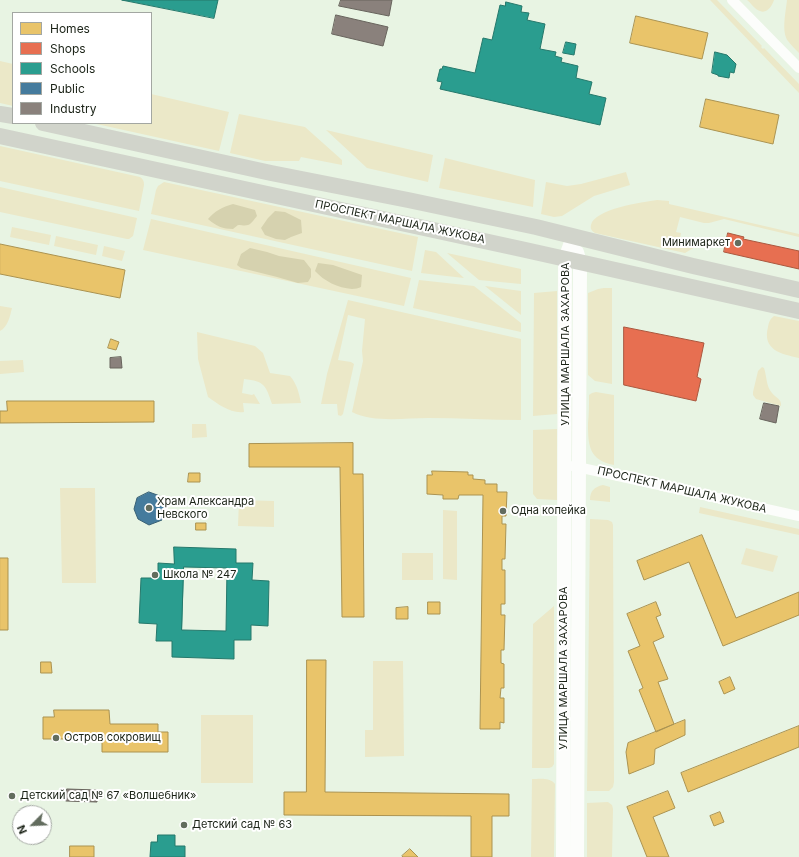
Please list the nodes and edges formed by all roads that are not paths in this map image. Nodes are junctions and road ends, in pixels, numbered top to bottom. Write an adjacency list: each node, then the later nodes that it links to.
1 (732, 0): 2 (street)
2 (799, 68)
3 (0, 114): 4 (main road)
4 (12, 116)
5 (48, 124): 7 (main road, ПРОСПЕКТ МАРШАЛА ЖУКОВА)
6 (0, 136): 8 (main road, ПРОСПЕКТ МАРШАЛА ЖУКОВА)
7 (573, 237): 8 (street, УЛИЦА МАРШАЛА ЗАХАРОВА); 9 (main road, ПРОСПЕКТ МАРШАЛА ЖУКОВА)
8 (573, 261): 10 (main road, ПРОСПЕКТ МАРШАЛА ЖУКОВА); 11 (street, УЛИЦА МАРШАЛА ЗАХАРОВА); 12 (street, УЛИЦА МАРШАЛА ЗАХАРОВА)
9 (799, 290)
10 (799, 311)
11 (565, 464): 12 (street, ПРОСПЕКТ МАРШАЛА ЖУКОВА); 14 (street, УЛИЦА МАРШАЛА ЗАХАРОВА)
12 (579, 467): 13 (street, ПРОСПЕКТ МАРШАЛА ЖУКОВА); 15 (street, УЛИЦА МАРШАЛА ЗАХАРОВА)
13 (799, 516)
14 (563, 857)
15 (578, 857)

